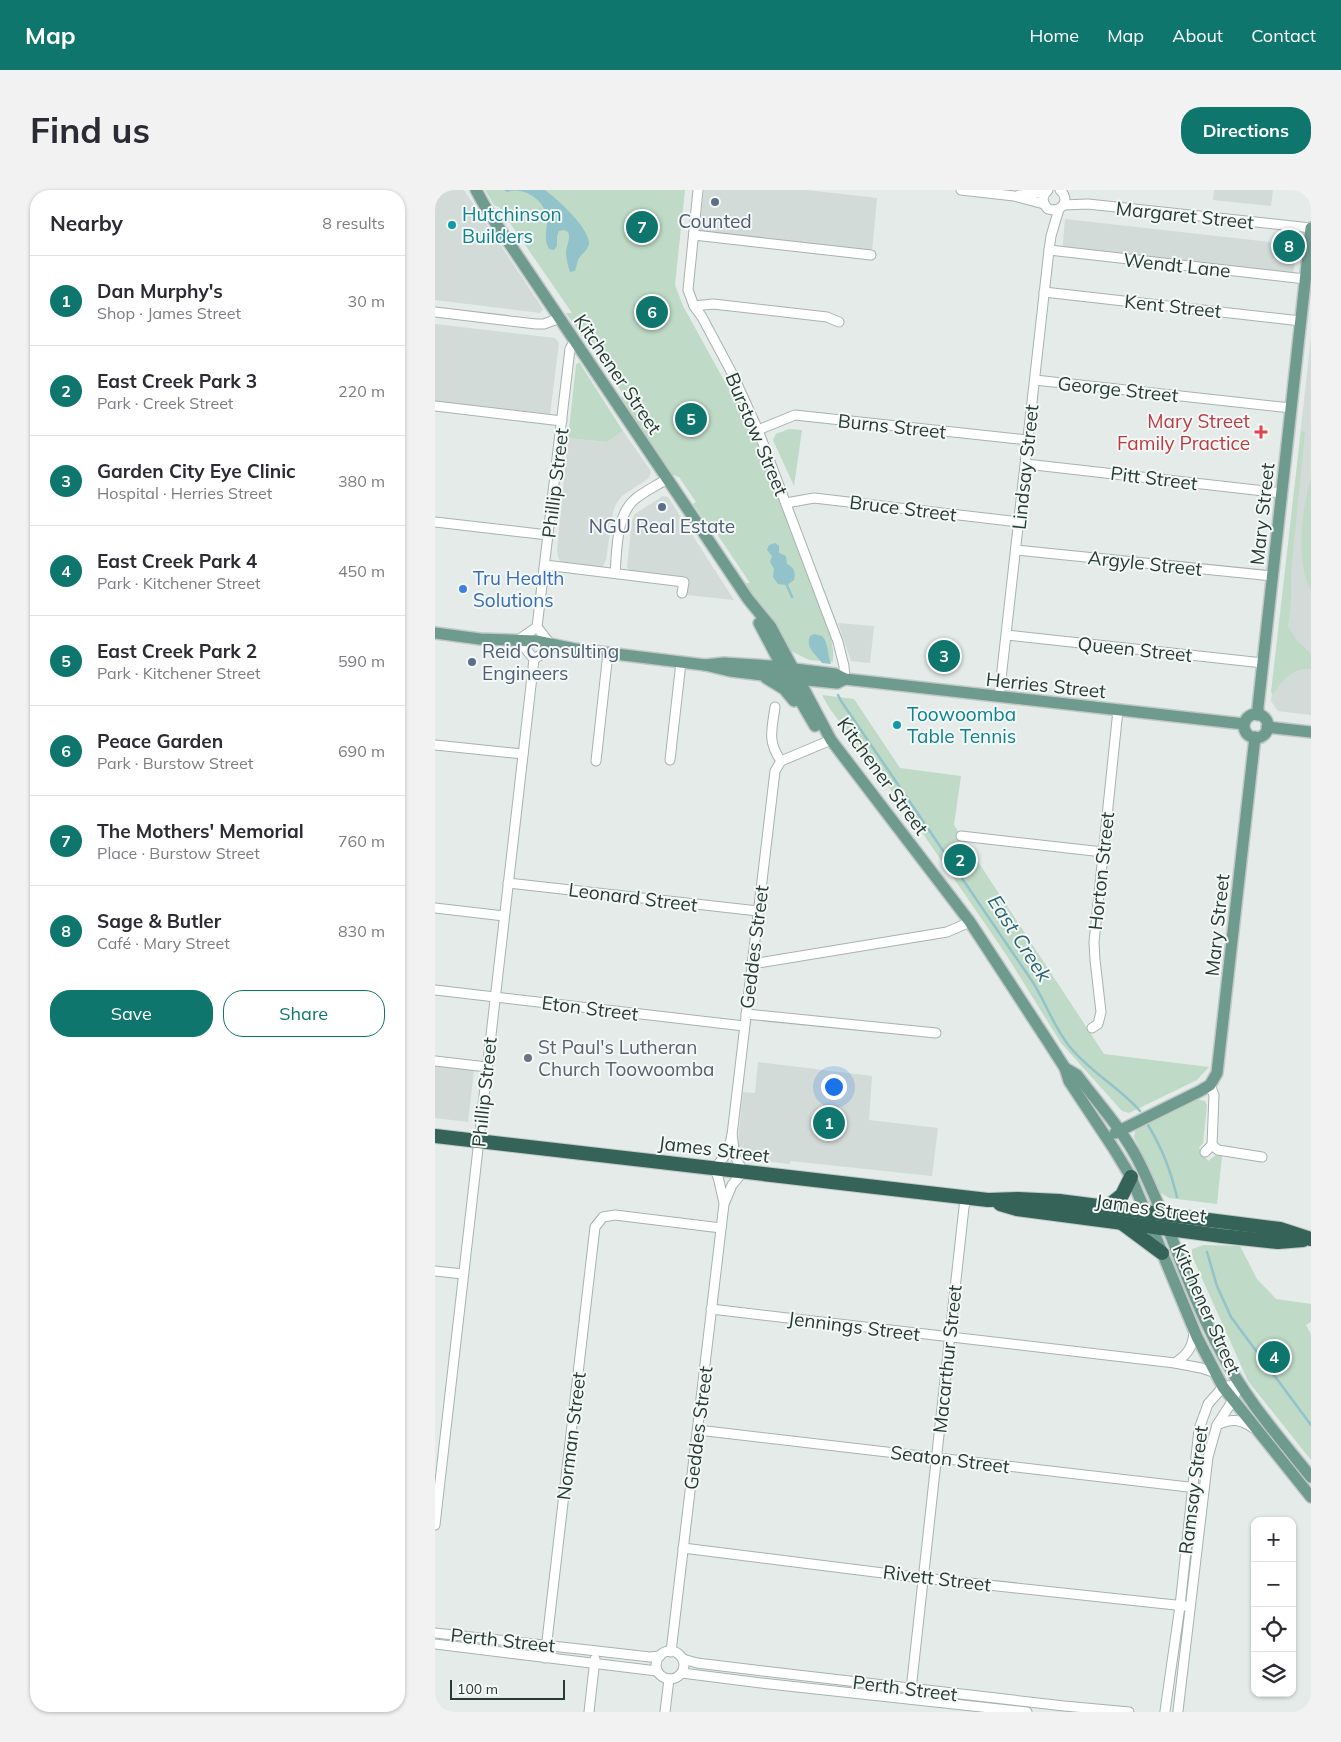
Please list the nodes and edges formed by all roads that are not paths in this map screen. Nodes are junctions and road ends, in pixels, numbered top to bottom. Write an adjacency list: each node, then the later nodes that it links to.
1 (698, 190): 11 (street, Burstow Street)
2 (961, 190): 6 (street)
3 (477, 191): 19 (main road, Kitchener Street)
4 (1047, 191): 6 (street); 8 (street, Lindsay Street)
5 (1061, 191): 7 (street, Margaret Street); 9 (street, Lindsay Street)
6 (1014, 196): 8 (street)
7 (1088, 204): 9 (street, Margaret Street); 10 (street, Margaret Street)
8 (1046, 207): 9 (street, Margaret Street); 12 (street, Lindsay Street)
9 (1061, 207): 12 (street, Lindsay Street)
10 (1311, 228): 15 (main road, Mary Street)
11 (693, 235): 14 (street); 17 (street, Burstow Street)
12 (1051, 236): 13 (street, Lindsay Street)
13 (1049, 250): 15 (street, Wendt Lane); 16 (street, Lindsay Street)
14 (871, 255)
15 (1305, 279): 20 (main road, Mary Street)
16 (1044, 292): 20 (street, Kent Street); 23 (street, Lindsay Street)
17 (694, 306): 21 (street); 27 (street, Burstow Street)
18 (435, 312): 19 (street)
19 (560, 318): 22 (main road, Kitchener Street)
20 (1301, 321): 25 (main road, Mary Street)
21 (839, 322)
22 (575, 340): 26 (street, Phillip Street); 30 (main road, Kitchener Street)
23 (1035, 380): 25 (street, George Street); 28 (street, Lindsay Street)
24 (435, 406): 26 (street)
25 (1291, 408): 31 (main road, Mary Street)
26 (562, 420): 35 (street, Phillip Street)
27 (758, 430): 28 (street, Burns Street); 32 (street, Burstow Street)
28 (1028, 440): 29 (street, Lindsay Street)
29 (1026, 464): 31 (street, Pitt Street); 34 (street, Lindsay Street)
30 (667, 479): 38 (street); 51 (main road, Kitchener Street)
31 (1282, 493): 39 (main road, Mary Street)
32 (786, 503): 34 (street, Bruce Street); 53 (street, Burstow Street)
33 (435, 522): 35 (street)
34 (1019, 522): 36 (street, Lindsay Street)
35 (548, 535): 37 (street, Phillip Street)
36 (1016, 550): 39 (street, Argyle Street); 43 (street, Lindsay Street)
37 (545, 565): 38 (street); 41 (street, Phillip Street)
38 (615, 573): 40 (street)
39 (1273, 576): 49 (main road, Mary Street)
40 (682, 593)
41 (537, 627): 44 (street); 45 (street)
42 (435, 634): 44 (main road, Herries Street)
43 (1007, 635): 49 (street, Queen Street); 54 (street, Lindsay Street)
44 (521, 644): 45 (main road, Herries Street); 47 (street)
45 (551, 647): 46 (main road, Herries Street); 47 (street)
46 (608, 653): 48 (main road, Herries Street); 67 (street)
47 (533, 659): 65 (street, Phillip Street)
48 (681, 662): 50 (main road, Herries Street); 66 (street)
49 (1263, 663): 57 (main road, Mary Street)
50 (705, 665): 51 (main road, Herries Street); 52 (main road, Herries Street)
51 (790, 673): 52 (main road, Herries Street); 53 (main road, Herries Street); 59 (main road, Kitchener Street); 63 (main road, Kitchener Street)
52 (755, 674): 59 (main road)
53 (845, 679): 54 (main road, Herries Street)
54 (999, 697): 56 (main road, Herries Street)
55 (775, 707): 68 (street)
56 (1118, 710): 58 (main road, Herries Street); 70 (street, Horton Street)
57 (1258, 714): 58 (main road); 60 (main road)
58 (1244, 724): 62 (main road)
59 (815, 727): 63 (main road)
60 (1267, 727): 61 (main road); 62 (main road)
61 (1311, 732)
62 (1255, 737): 86 (main road, Mary Street)
63 (831, 740): 68 (street); 75 (main road, Kitchener Street)
64 (435, 745): 65 (street)
65 (523, 754): 71 (street, Phillip Street)
66 (670, 760)
67 (596, 761)
68 (781, 761): 73 (street, Geddes Street)
69 (961, 836): 70 (street)
70 (1103, 852): 81 (street, Horton Street)
71 (508, 882): 73 (street, Leonard Street); 74 (street, Phillip Street)
72 (435, 908): 74 (street)
73 (758, 911): 76 (street, Geddes Street)
74 (504, 916): 78 (street, Phillip Street)
75 (969, 922): 76 (street); 85 (main road, Kitchener Street)
76 (752, 964): 79 (street, Geddes Street)
77 (435, 990): 78 (street, Eton Street)
78 (495, 997): 80 (street, Eton Street); 84 (street, Phillip Street)
79 (746, 1014): 80 (street, Geddes Street); 82 (street)
80 (744, 1026): 88 (street, Geddes Street)
81 (1092, 1028)
82 (936, 1033)
83 (435, 1061): 84 (street)
84 (487, 1067): 91 (street, Phillip Street)
85 (1065, 1068): 87 (main road, Kitchener Street); 90 (main road, Kitchener Street)
86 (1210, 1085): 87 (main road); 92 (street)
87 (1119, 1130): 90 (main road); 101 (main road, Kitchener Street)
88 (733, 1135): 93 (street, Geddes Street); 94 (street, Geddes Street)
89 (435, 1136): 91 (highway, James Street)
90 (1107, 1138): 95 (main road, Kitchener Street)
91 (479, 1141): 93 (highway, James Street); 109 (street, Phillip Street)
92 (1262, 1157)
93 (715, 1168): 94 (highway, James Street); 98 (street, Geddes Street)
94 (743, 1172): 96 (highway, James Street); 98 (street, Geddes Street)
95 (1131, 1177): 99 (highway); 100 (main road, Kitchener Street)
96 (967, 1198): 97 (highway, James Street); 112 (street, Macarthur Street)
97 (988, 1200): 99 (highway, James Street); 102 (highway, James Street)
98 (724, 1204): 103 (street, Geddes Street)
99 (1107, 1207): 100 (highway, James Street)
100 (1146, 1212): 101 (highway, James Street); 104 (main road, Kitchener Street)
101 (1163, 1215): 105 (main road, Kitchener Street); 106 (highway, James Street)
102 (1123, 1224): 104 (highway, James Street); 107 (highway)
103 (721, 1228): 110 (street, Geddes Street); 133 (street, Norman Street)
104 (1153, 1228): 105 (highway, James Street); 107 (main road, Kitchener Street)
105 (1169, 1230): 106 (highway, James Street); 115 (main road, Kitchener Street)
106 (1311, 1239)
107 (1162, 1253): 111 (main road, Kitchener Street)
108 (435, 1271): 109 (street)
109 (463, 1274): 126 (street, Phillip Street)
110 (711, 1309): 112 (street, Jennings Street); 119 (street, Geddes Street)
111 (1194, 1330): 113 (street); 114 (main road, Kitchener Street)
112 (950, 1337): 113 (street, Jennings Street); 121 (street, Macarthur Street)
113 (1175, 1362): 114 (street, Jennings Street)
114 (1216, 1373): 116 (main road, Kitchener Street)
115 (1239, 1384): 116 (street); 117 (street, Ramsay Street); 122 (main road, Kitchener Street)
116 (1223, 1387): 117 (main road, Kitchener Street); 123 (street, Ramsay Street)
117 (1233, 1400): 118 (street, Ramsay Street); 120 (main road, Kitchener Street)
118 (1217, 1425): 120 (street); 124 (street, Ramsay Street)
119 (698, 1430): 121 (street, Seaton Street); 127 (street, Geddes Street)
120 (1257, 1432): 125 (main road, Kitchener Street)
121 (937, 1458): 123 (street, Seaton Street); 128 (street, Macarthur Street)
122 (1311, 1477)
123 (1192, 1487): 124 (street, Seaton Street); 129 (street, Ramsay Street)
124 (1203, 1488): 130 (street, Ramsay Street)
125 (1310, 1494)
126 (435, 1525)
127 (683, 1548): 128 (street, Rivett Street); 135 (street, Geddes Street)
128 (923, 1578): 129 (street, Rivett Street); 145 (street, Macarthur Street)
129 (1180, 1606): 130 (street, Rivett Street); 150 (street, Ramsay Street)
130 (1191, 1607): 155 (street, Ramsay Street)
131 (435, 1633): 133 (street, Perth Street)
132 (435, 1644): 137 (street, Perth Street)
133 (547, 1645): 134 (street, Perth Street); 137 (street, Norman Street)
134 (597, 1652): 136 (street, Perth Street); 139 (street)
135 (671, 1652): 136 (street); 138 (street)
136 (660, 1656): 140 (street)
137 (545, 1658): 139 (street, Perth Street)
138 (683, 1659): 141 (street, Perth Street); 142 (street)
139 (595, 1664): 140 (street, Perth Street); 151 (street)
140 (657, 1671): 143 (street)
141 (763, 1671): 144 (street); 145 (street, Perth Street)
142 (682, 1673): 143 (street); 144 (street, Perth Street)
143 (669, 1679): 152 (street)
144 (761, 1683): 146 (street, Perth Street)
145 (911, 1688): 146 (street, Macarthur Street); 147 (street, Perth Street)
146 (910, 1699): 148 (street, Perth Street)
147 (1002, 1699): 148 (street); 149 (street, Perth Street)
148 (1001, 1709): 153 (street, Perth Street)
149 (1063, 1709): 154 (street, Perth Street)
150 (1164, 1711): 155 (street)
151 (589, 1712)
152 (665, 1712)
153 (1027, 1712)
154 (1129, 1712)
155 (1179, 1712)

